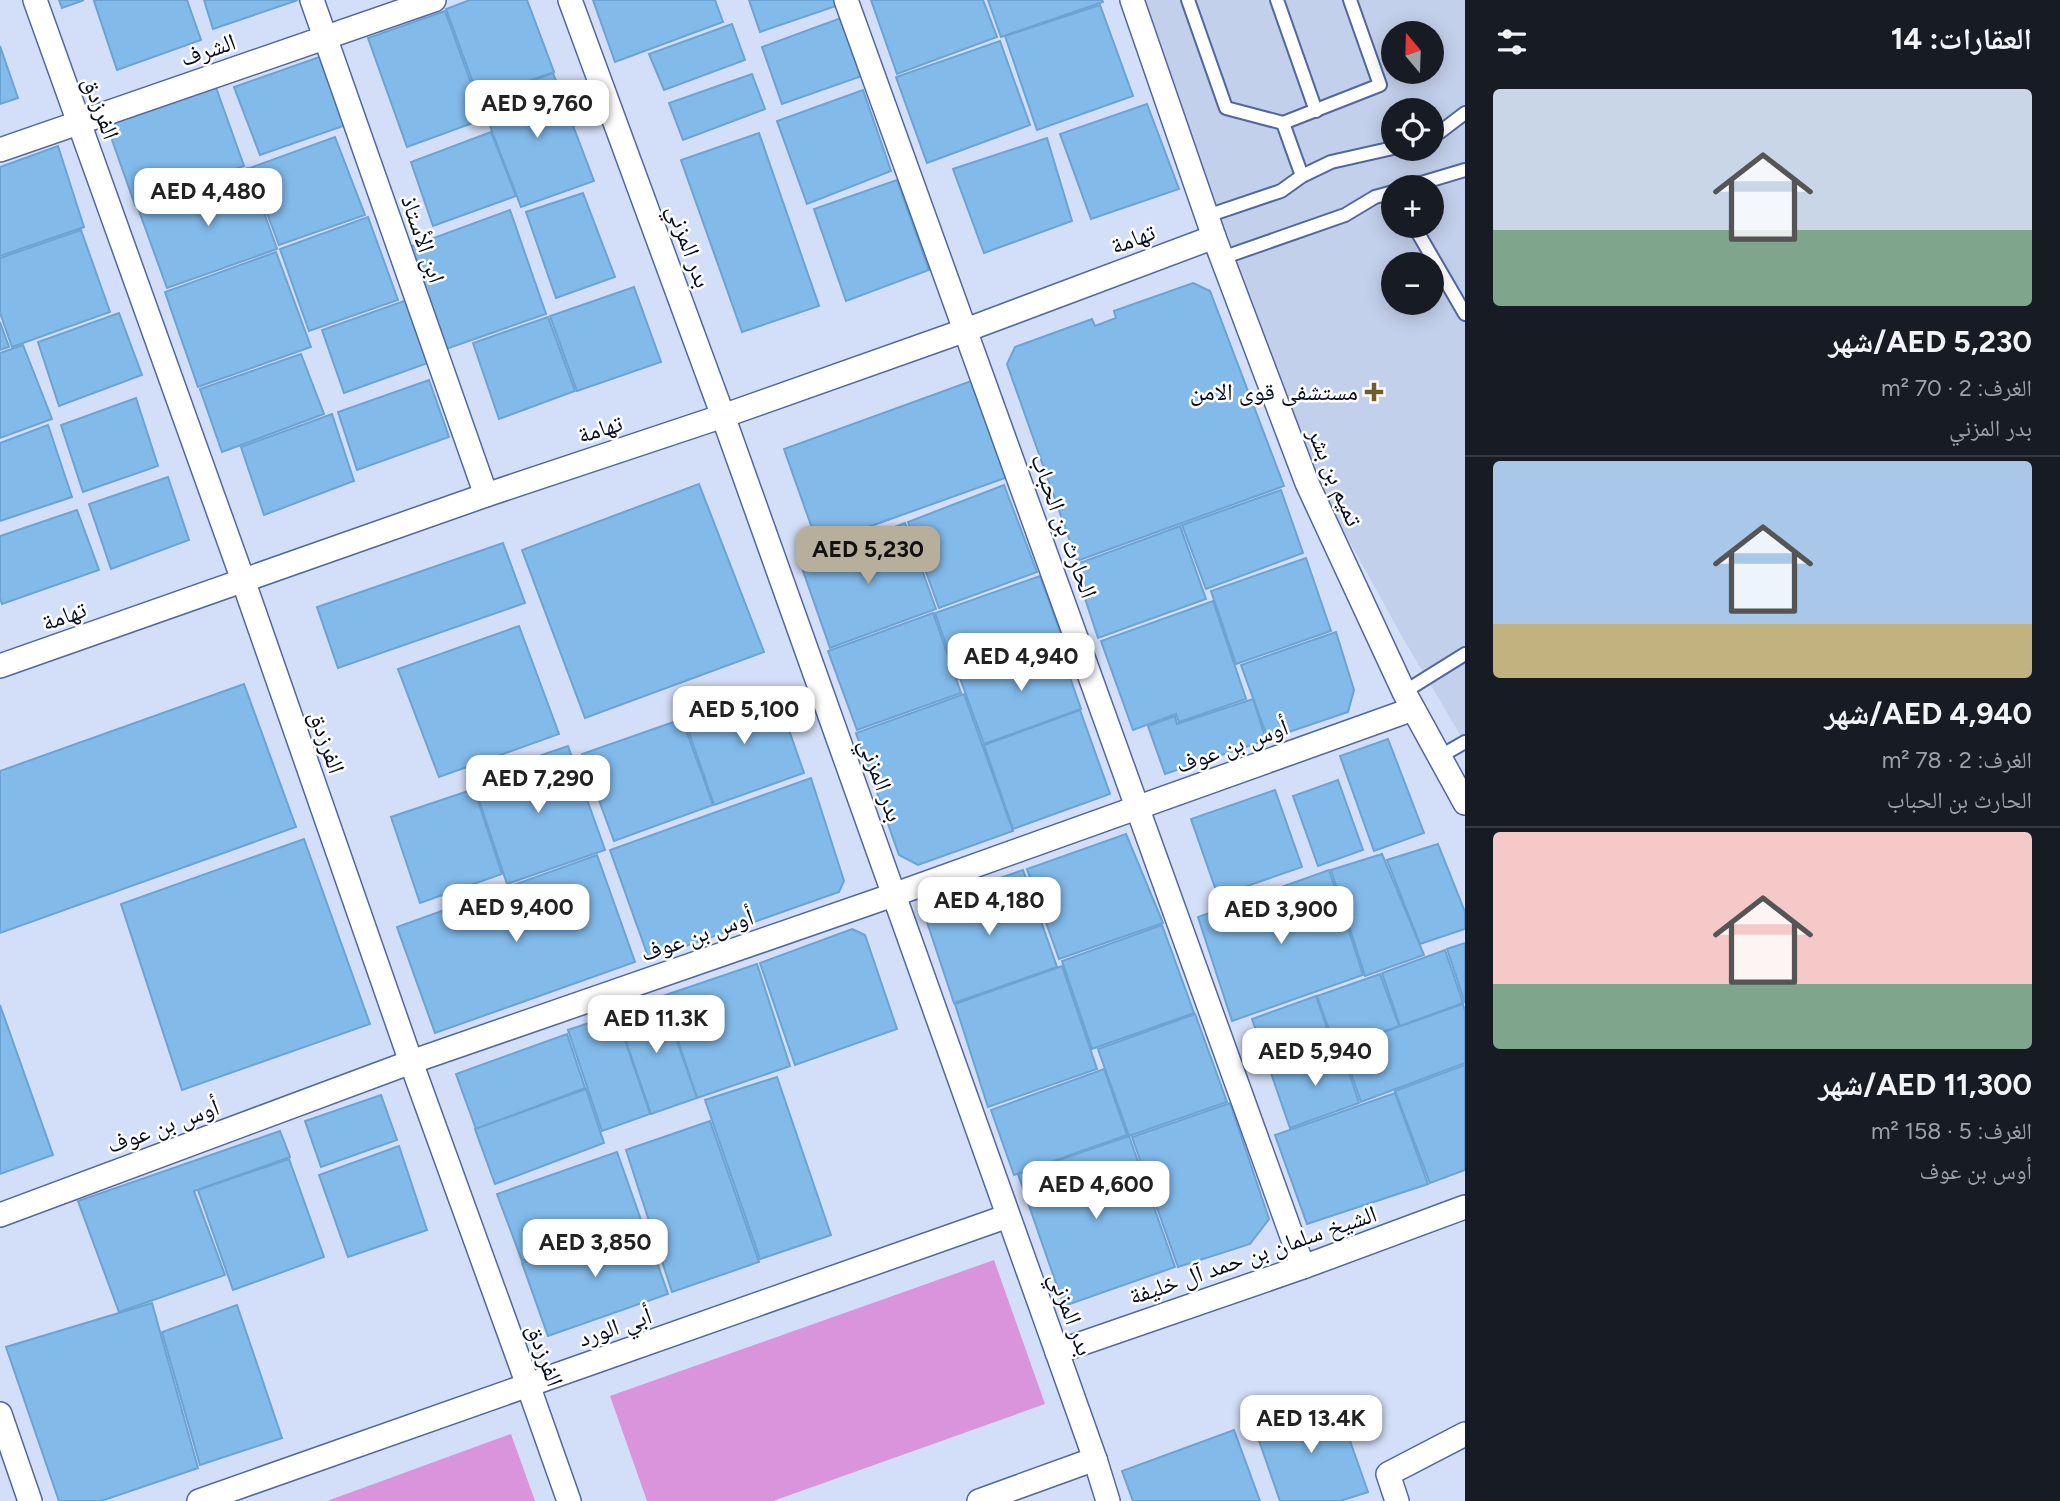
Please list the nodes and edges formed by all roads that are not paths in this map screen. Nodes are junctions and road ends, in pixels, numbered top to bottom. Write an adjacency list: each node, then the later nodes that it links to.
1 (35, 0): 13 (street, الفرزدق)
2 (312, 0): 10 (street, ابن الأستاذ)
3 (434, 0): 10 (street, الشرف)
4 (570, 0): 26 (street, بدر المزني)
5 (846, 0): 25 (street, الحارث بن الحباب)
6 (1132, 0): 22 (street, تميم بن بشر)
7 (1188, 0): 14 (lane)
8 (1277, 0): 11 (lane)
9 (1350, 0): 11 (lane)
10 (325, 37): 13 (street, الشرف); 27 (street, ابن الأستاذ)
11 (1316, 111): 14 (lane)
12 (1465, 113): 15 (lane)
13 (78, 122): 16 (street, الشرف); 28 (street, الفرزدق)
14 (1283, 124): 19 (lane)
15 (1444, 129)
16 (0, 150)
17 (1381, 151): 19 (lane)
18 (1465, 170): 20 (lane)
19 (1302, 176): 22 (lane)
20 (1444, 176)
21 (1381, 195): 22 (lane)
22 (1214, 237): 25 (street, تهامة); 31 (street, تميم بن بشر)
23 (1421, 238): 24 (lane)
24 (1465, 314)
25 (966, 330): 26 (street, تهامة); 35 (street, الحارث بن الحباب)
26 (723, 416): 27 (street, تهامة); 36 (street, بدر المزني)
27 (486, 495): 28 (street, تهامة)
28 (243, 580): 30 (street, تهامة); 37 (street, الفرزدق)
29 (1465, 654): 31 (lane)
30 (0, 665)
31 (1409, 700): 33 (street, تميم بن بشر); 35 (street, أوس بن عوف)
32 (1465, 742): 33 (lane)
33 (1438, 757): 34 (street, تميم بن بشر)
34 (1465, 803)
35 (1137, 808): 36 (street, أوس بن عوف); 41 (street, الحارث بن الحباب)
36 (894, 895): 37 (street, أوس بن عوف); 40 (street, بدر المزني)
37 (411, 1062): 39 (street, أوس بن عوف); 43 (street, الفرزدق)
38 (1465, 1207): 41 (street, الشيخ سلمان بن حمد آل خليفة)
39 (0, 1214)
40 (1008, 1216): 42 (street, بدر المزني); 43 (street, أبي الورد)
41 (1303, 1267): 42 (street, الشيخ سلمان بن حمد آل خليفة)
42 (1057, 1352): 46 (street, بدر المزني)
43 (528, 1385): 48 (street, أبي الورد); 49 (street, الفرزدق)
44 (0, 1414): 47 (street)
45 (1465, 1433): 52 (street)
46 (1095, 1459): 50 (street); 51 (street, بدر المزني)
47 (30, 1501)
48 (199, 1501)
49 (569, 1501)
50 (979, 1501)
51 (1108, 1501)
52 (1397, 1501)

